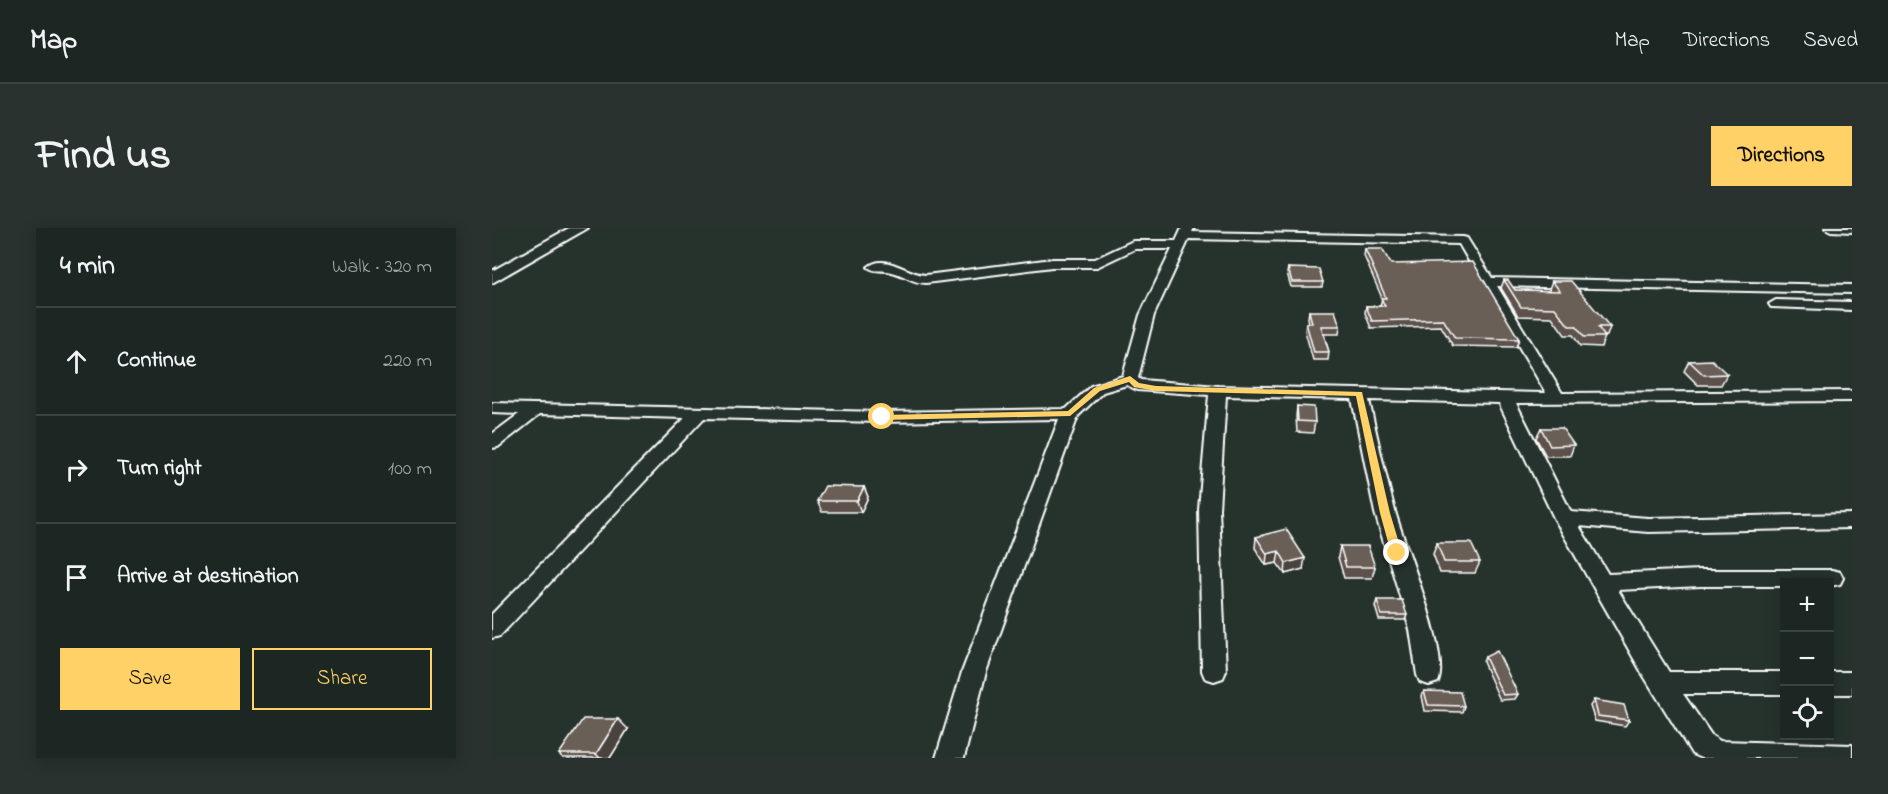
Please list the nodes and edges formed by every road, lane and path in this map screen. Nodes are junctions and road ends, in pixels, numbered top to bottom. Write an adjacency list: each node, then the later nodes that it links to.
1 (580, 228): 6 (street)
2 (1832, 228): 3 (street)
3 (1852, 230)
4 (1184, 236): 5 (street); 7 (street); 11 (street)
5 (874, 267)
6 (492, 278)
7 (1486, 282): 8 (street); 16 (street)
8 (1852, 289)
9 (1776, 304): 10 (street)
10 (1852, 306)
11 (1130, 379): 12 (street); 20 (street)
12 (1218, 390): 13 (street); 27 (street)
13 (1359, 394): 15 (street); 28 (street)
14 (1852, 396): 16 (street)
15 (1504, 398): 16 (street); 22 (street)
16 (1557, 398)
17 (492, 408): 18 (street)
18 (536, 409): 19 (street); 21 (street)
19 (698, 414): 20 (street); 26 (street)
20 (1070, 414): 33 (street)
21 (492, 443)
22 (1564, 518): 23 (street); 25 (street)
23 (1852, 521)
24 (1780, 578): 25 (street)
25 (1602, 583): 29 (street)
26 (492, 629)
27 (1214, 671)
28 (1429, 675)
29 (1662, 683): 30 (street); 34 (street)
30 (1780, 683)
31 (1834, 683): 32 (street)
32 (1852, 683)
33 (950, 758)
34 (1852, 758)

